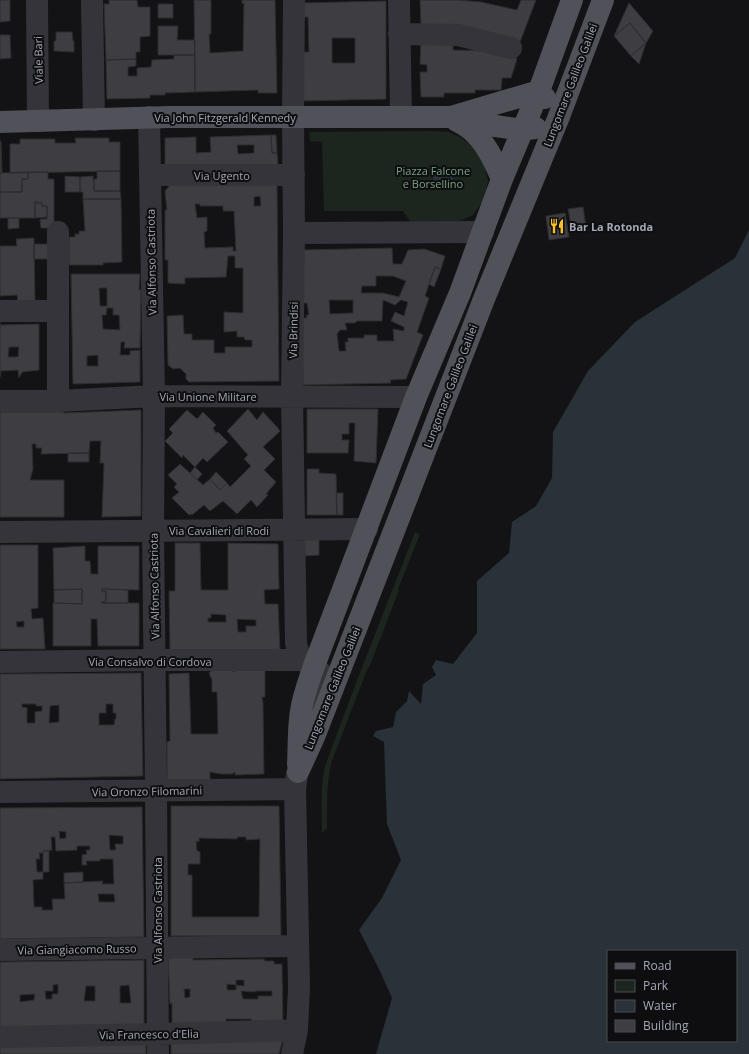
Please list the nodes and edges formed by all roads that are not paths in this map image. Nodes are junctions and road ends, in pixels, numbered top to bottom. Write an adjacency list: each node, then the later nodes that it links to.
1 (36, 0): 16 (street, Viale Bari)
2 (92, 0): 15 (street)
3 (294, 0): 10 (street, Via Brindisi)
4 (399, 0): 7 (street)
5 (572, 0): 9 (main road, Lungomare Galileo Galilei)
6 (603, 0): 14 (main road, Lungomare Galileo Galilei)
7 (399, 34): 8 (street); 12 (street)
8 (511, 48)
9 (539, 91): 13 (main road); 14 (main road); 18 (main road, Lungomare Galileo Galilei)
10 (293, 116): 11 (main road, Via John Fitzgerald Kennedy); 12 (main road, Via John Fitzgerald Kennedy); 20 (street, Via Brindisi)
11 (149, 117): 15 (main road, Via John Fitzgerald Kennedy); 19 (street, Via Alfonso Castriota)
12 (401, 117): 13 (main road, Via John Fitzgerald Kennedy)
13 (451, 117): 18 (main road); 21 (main road)
14 (558, 119): 18 (main road); 32 (main road, Lungomare Galileo Galilei)
15 (94, 120): 16 (main road, Via John Fitzgerald Kennedy)
16 (38, 121): 17 (main road, Via John Fitzgerald Kennedy)
17 (0, 122)
18 (523, 130): 21 (main road, Lungomare Galileo Galilei)
19 (150, 175): 20 (street, Via Ugento); 27 (street, Via Alfonso Castriota)
20 (294, 175): 24 (street, Via Brindisi)
21 (502, 179): 23 (main road, Lungomare Galileo Galilei)
22 (58, 232): 26 (street)
23 (483, 232): 24 (street); 29 (main road, Lungomare Galileo Galilei)
24 (294, 233): 28 (street, Via Brindisi)
25 (0, 311): 26 (street)
26 (58, 311): 31 (street)
27 (154, 396): 28 (street, Via Unione Militare); 31 (street, Via Unione Militare); 35 (street, Via Alfonso Castriota)
28 (292, 396): 29 (street, Via Unione Militare); 33 (street, Via Brindisi)
29 (416, 397): 32 (main road); 34 (main road, Lungomare Galileo Galilei)
30 (0, 401): 31 (street, Via Unione Militare)
31 (58, 401)
32 (442, 409): 37 (main road, Lungomare Galileo Galilei)
33 (294, 529): 34 (street, Via Cavalieri di Rodi); 35 (street, Via Cavalieri di Rodi); 42 (street, Via Brindisi)
34 (367, 529): 37 (main road); 38 (main road, Lungomare Galileo Galilei)
35 (153, 530): 36 (street, Via Cavalieri di Rodi); 40 (street, Via Alfonso Castriota)
36 (0, 532)
37 (391, 537): 39 (main road, Lungomare Galileo Galilei)
38 (338, 601): 39 (main road); 42 (main road, Lungomare Galileo Galilei)
39 (362, 612): 43 (main road, Lungomare Galileo Galilei)
40 (154, 660): 41 (street, Via Consalvo di Cordova); 42 (street, Via Consalvo di Cordova); 45 (street, Via Alfonso Castriota)
41 (0, 662)
42 (307, 663): 43 (street, Via Brindisi); 44 (main road, Lungomare Galileo Galilei)
43 (314, 737): 44 (main road, Lungomare Galileo Galilei)
44 (296, 781): 45 (street, Via Oronzo Filomarini); 47 (street, Lungomare Galileo Galilei)
45 (156, 791): 46 (street, Via Oronzo Filomarini); 48 (street, Via Alfonso Castriota)
46 (0, 792)
47 (298, 946): 48 (street, Via Giangiacomo Russo); 50 (street, Lungomare Galileo Galilei)
48 (157, 948): 49 (street, Via Giangiacomo Russo); 52 (street, Via Alfonso Castriota)
49 (0, 950)
50 (297, 1030): 52 (street, Via Francesco d'Elia); 53 (street, Lungomare Galileo Galilei)
51 (0, 1037): 52 (street, Via Francesco d'Elia)
52 (158, 1044)
53 (292, 1054)

